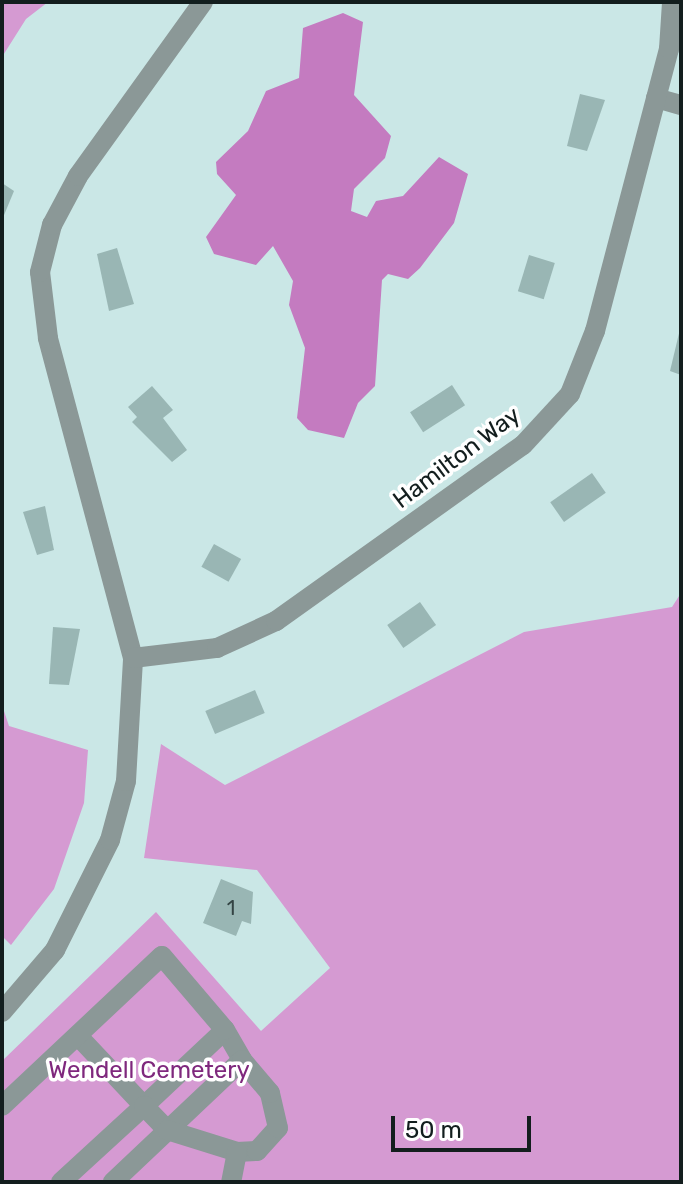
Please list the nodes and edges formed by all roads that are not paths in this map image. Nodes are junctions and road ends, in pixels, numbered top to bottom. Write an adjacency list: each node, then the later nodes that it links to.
1 (203, 2): 5 (street)
2 (672, 2): 3 (street, Hamilton Way)
3 (656, 98): 4 (street); 5 (street, Hamilton Way)
4 (681, 105)
5 (133, 658): 6 (street)
6 (2, 1012)
7 (225, 1030): 8 (street); 9 (street); 11 (street)
8 (78, 1036): 10 (street); 11 (street)
9 (242, 1060): 12 (street); 13 (street)
10 (2, 1106)
11 (144, 1106): 12 (street); 14 (street)
12 (167, 1130): 13 (street); 15 (street)
13 (237, 1152): 16 (street)
14 (61, 1182)
15 (113, 1182)
16 (231, 1182)

